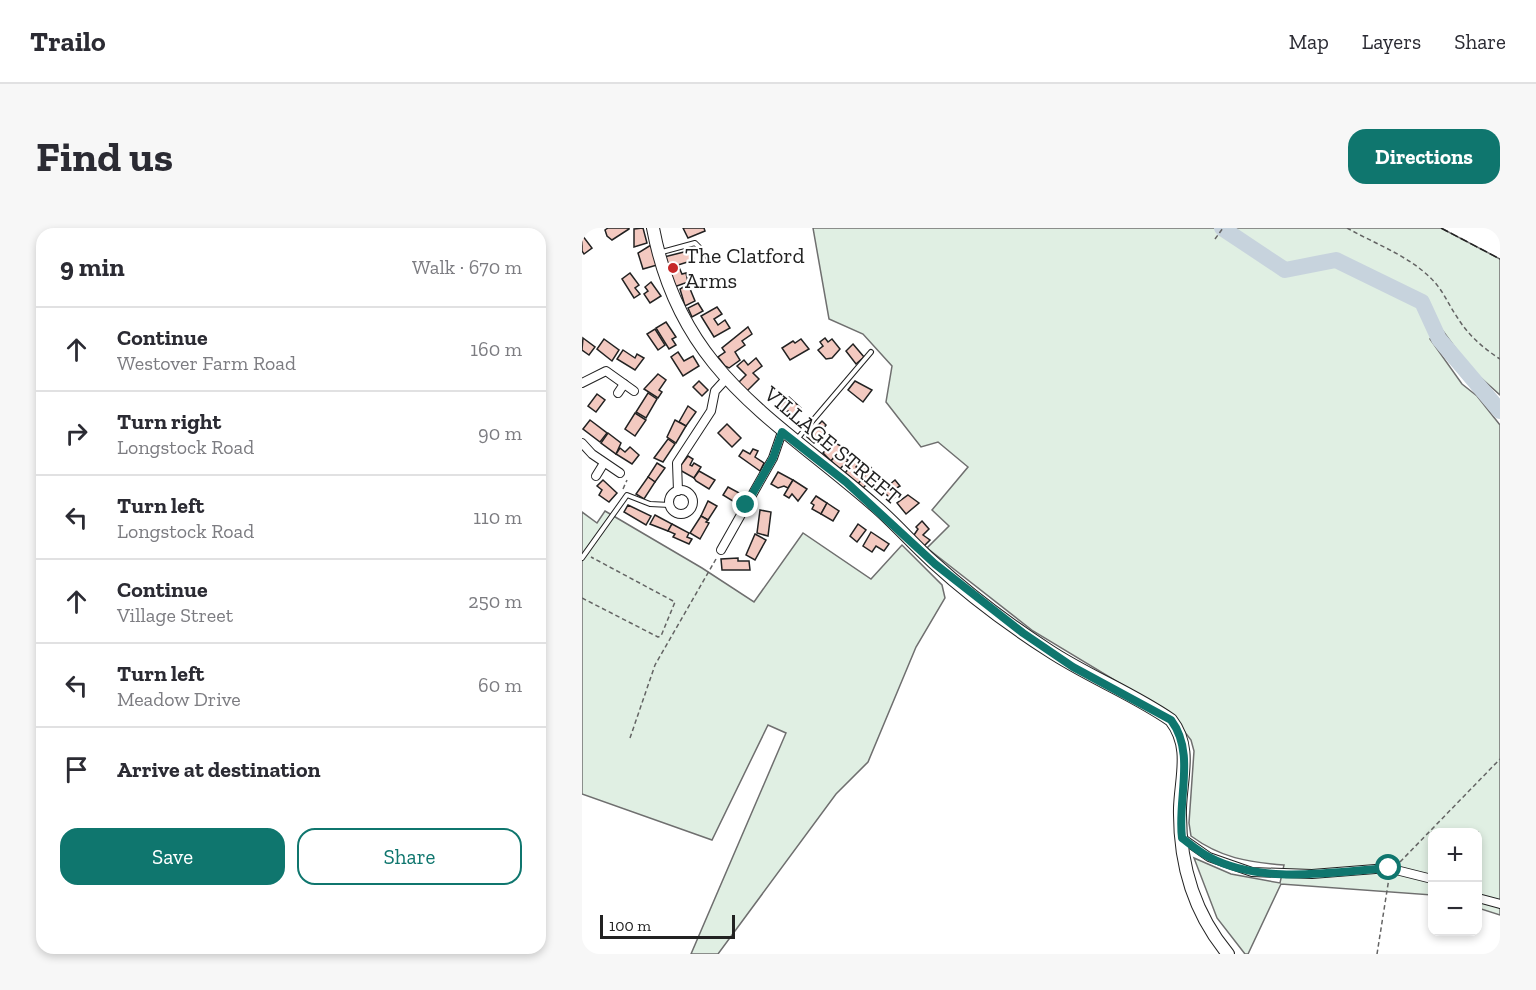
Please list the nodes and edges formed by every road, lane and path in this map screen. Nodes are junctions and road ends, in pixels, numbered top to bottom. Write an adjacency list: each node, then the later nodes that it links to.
1 (653, 228): 5 (street, VILLAGE STREET)
2 (1223, 228): 4 (path)
3 (1347, 228): 8 (path)
4 (1215, 239)
5 (658, 253): 6 (lane); 9 (street, VILLAGE STREET)
6 (704, 261)
7 (871, 352): 15 (lane)
8 (1500, 359)
9 (726, 379): 14 (street, VILLAGE STREET); 20 (street)
10 (582, 382): 11 (street)
11 (624, 384): 12 (street); 13 (street)
12 (634, 391)
13 (618, 393)
14 (782, 432): 15 (street, VILLAGE STREET); 23 (street)
15 (794, 442): 28 (street, VILLAGE STREET)
16 (582, 443): 17 (street)
17 (604, 463): 18 (street); 19 (street)
18 (620, 473): 21 (path)
19 (596, 476)
20 (678, 491): 22 (street); 22 (street)
21 (622, 499): 22 (lane); 24 (lane)
22 (670, 505)
23 (721, 550): 26 (path)
24 (584, 556): 25 (path)
25 (582, 598)
26 (630, 738)
27 (1500, 759): 29 (path)
28 (1182, 838): 31 (street); 34 (street, VILLAGE STREET)
29 (1399, 862)
30 (1391, 871): 35 (path)
31 (1428, 878)
32 (1482, 899): 33 (street)
33 (1500, 904)
34 (1228, 954)
35 (1377, 954)

